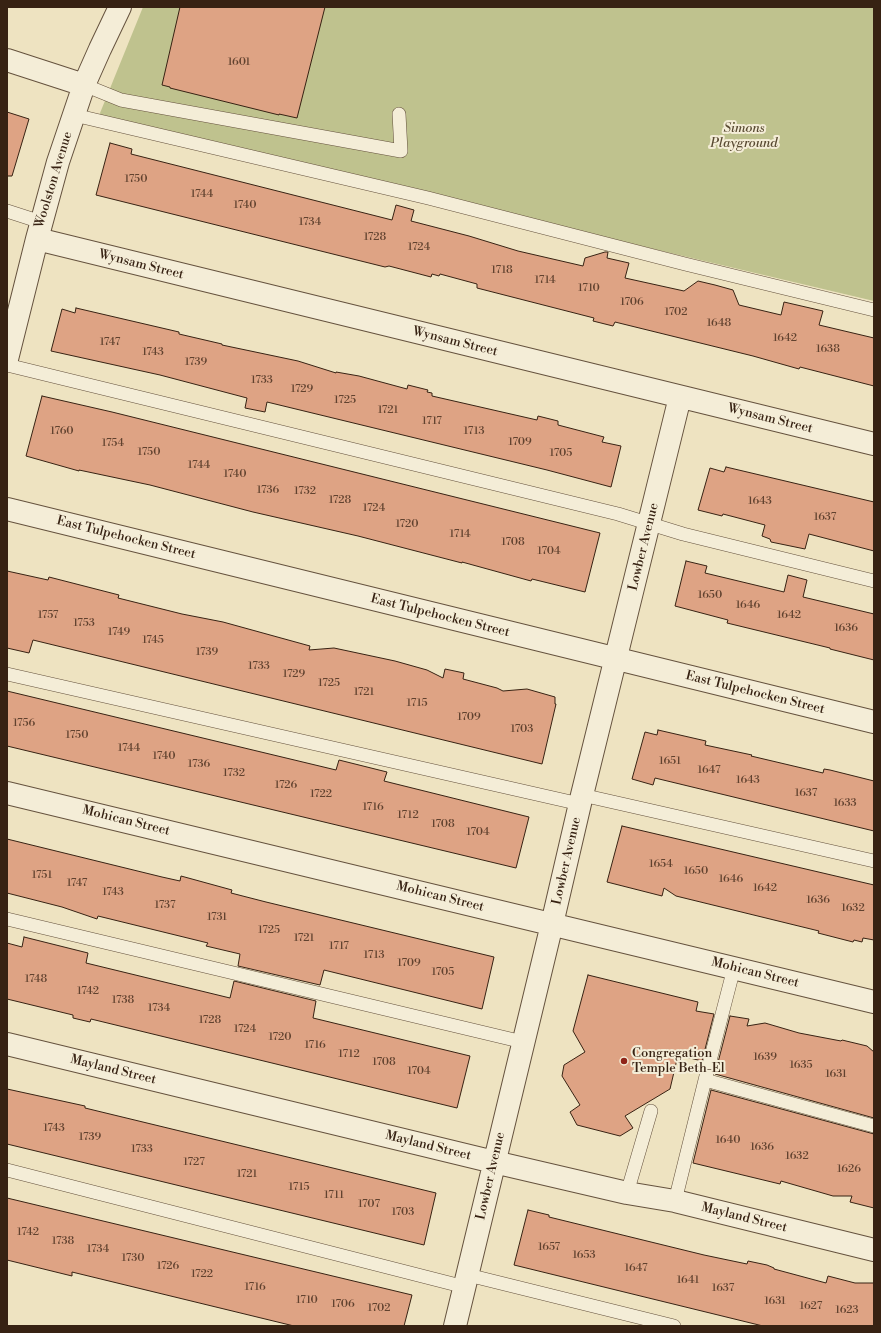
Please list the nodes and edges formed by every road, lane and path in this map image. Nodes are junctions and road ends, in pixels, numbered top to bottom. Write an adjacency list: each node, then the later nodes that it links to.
1 (120, 7): 3 (street, Woolston Avenue)
2 (7, 60): 3 (street)
3 (84, 85): 4 (lane); 5 (street, Woolston Avenue)
4 (399, 114)
5 (74, 115): 7 (street, Woolston Avenue); 8 (lane)
6 (7, 211): 7 (lane)
7 (39, 230): 9 (street, Woolston Avenue); 11 (street, Wynsam Street)
8 (874, 310)
9 (7, 359)
10 (7, 365): 14 (lane)
11 (680, 397): 12 (street, Wynsam Street); 14 (street, Lowber Avenue)
12 (874, 444)
13 (7, 509): 16 (street, East Tulpehocken Street)
14 (650, 523): 15 (lane); 16 (street, Lowber Avenue)
15 (874, 581)
16 (616, 659): 18 (street, East Tulpehocken Street); 20 (street, Lowber Avenue)
17 (7, 674): 20 (lane)
18 (874, 722)
19 (7, 793): 23 (street, Mohican Street)
20 (581, 799): 21 (lane); 23 (street, Lowber Avenue)
21 (874, 861)
22 (7, 919): 26 (lane)
23 (552, 924): 24 (street, Mohican Street); 26 (street, Lowber Avenue)
24 (734, 968): 25 (street, Mohican Street); 28 (lane)
25 (874, 1002)
26 (523, 1042): 31 (street, Lowber Avenue)
27 (7, 1044): 31 (street, Mayland Street)
28 (705, 1080): 30 (lane); 34 (lane)
29 (651, 1111): 33 (lane)
30 (874, 1126)
31 (494, 1162): 33 (street, Mayland Street); 36 (street, Lowber Avenue)
32 (7, 1170): 36 (lane)
33 (627, 1193): 34 (street, Mayland Street)
34 (675, 1201): 35 (street, Mayland Street)
35 (874, 1250)
36 (466, 1281): 37 (street, Lowber Avenue); 38 (lane)
37 (455, 1326)
38 (674, 1326)

